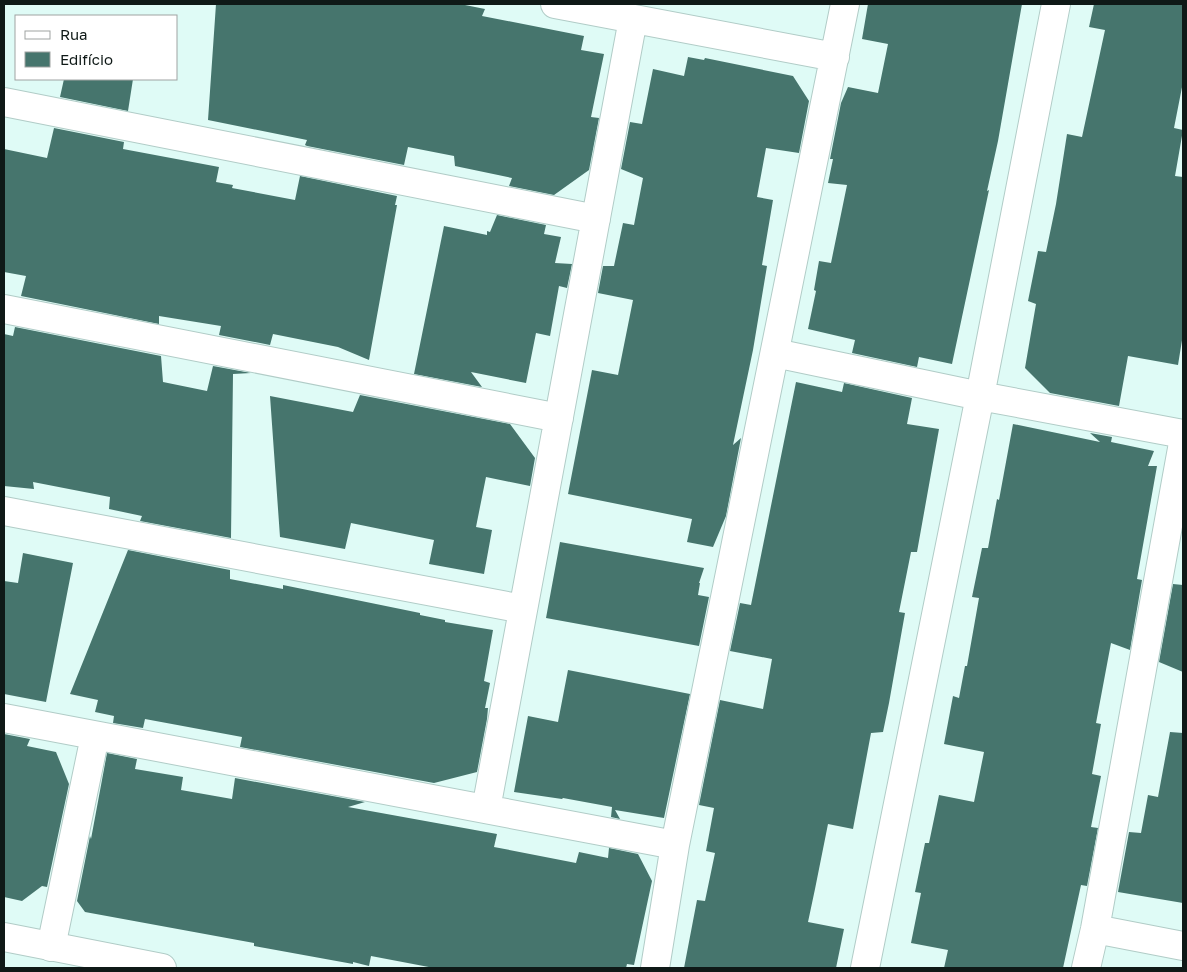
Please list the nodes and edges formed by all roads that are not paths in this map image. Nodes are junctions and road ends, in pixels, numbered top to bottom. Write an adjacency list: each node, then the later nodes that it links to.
1 (555, 4): 4 (street)
2 (845, 4): 5 (street)
3 (1056, 4): 10 (street)
4 (633, 18): 5 (street); 7 (street)
5 (835, 57): 9 (street)
6 (4, 102): 7 (street)
7 (596, 219): 11 (street)
8 (4, 309): 11 (street)
9 (775, 353): 10 (street); 19 (street)
10 (980, 396): 12 (street); 26 (street)
11 (559, 418): 15 (street)
12 (1183, 434)
13 (1183, 443): 20 (street)
14 (4, 511): 15 (street)
15 (523, 609): 18 (street)
16 (4, 718): 17 (street)
17 (95, 736): 18 (street); 23 (street)
18 (486, 809): 19 (street)
19 (675, 845): 25 (street)
20 (1095, 929): 22 (street); 27 (street)
21 (4, 937): 23 (street)
22 (1183, 946)
23 (51, 947): 24 (street)
24 (162, 968)
25 (655, 968)
26 (865, 968)
27 (1086, 968)

